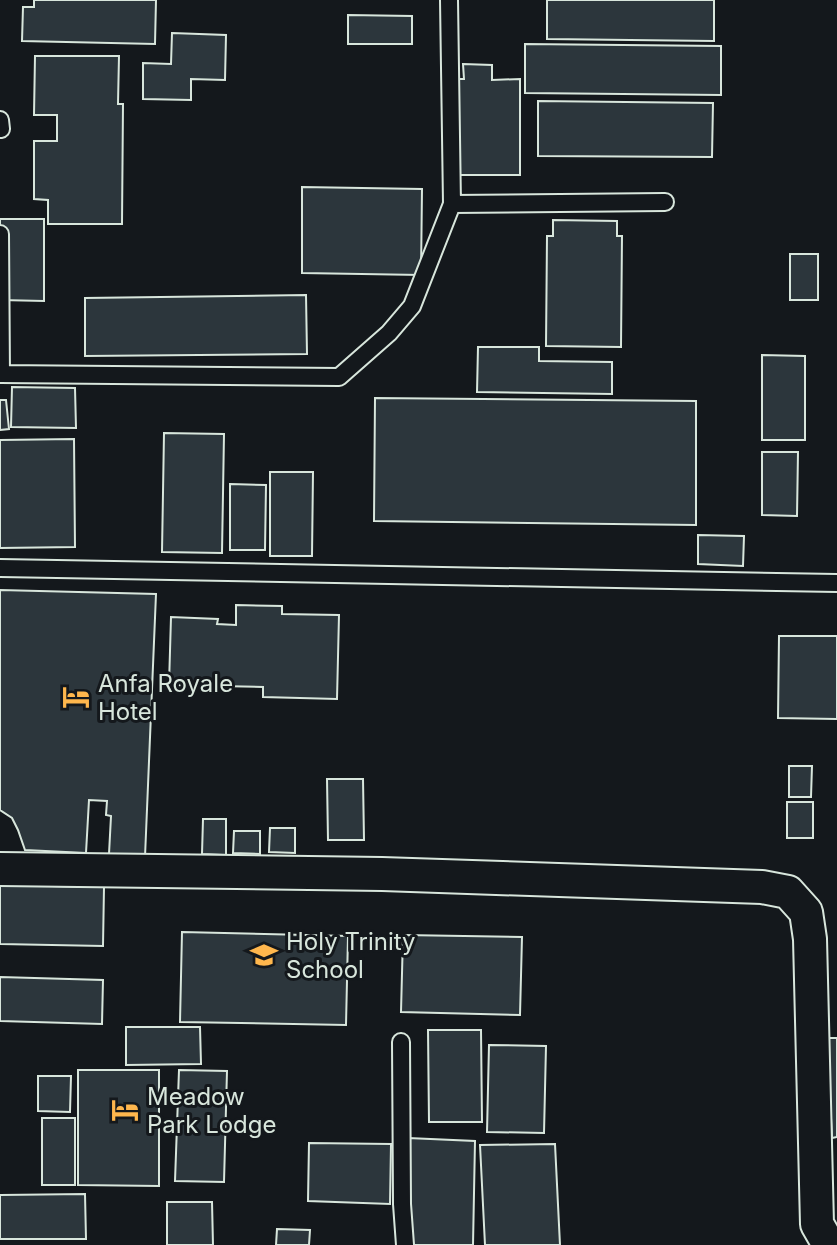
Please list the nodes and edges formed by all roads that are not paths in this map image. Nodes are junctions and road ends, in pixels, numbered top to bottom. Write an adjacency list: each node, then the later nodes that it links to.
1 (449, 0): 3 (lane)
2 (665, 202): 3 (lane)
3 (452, 204): 5 (lane)
4 (0, 234): 5 (lane)
5 (1, 374)
6 (0, 568): 7 (lane)
7 (837, 583)
8 (0, 869): 11 (street)
9 (401, 1042): 10 (lane)
10 (405, 1245)
11 (829, 1245)

